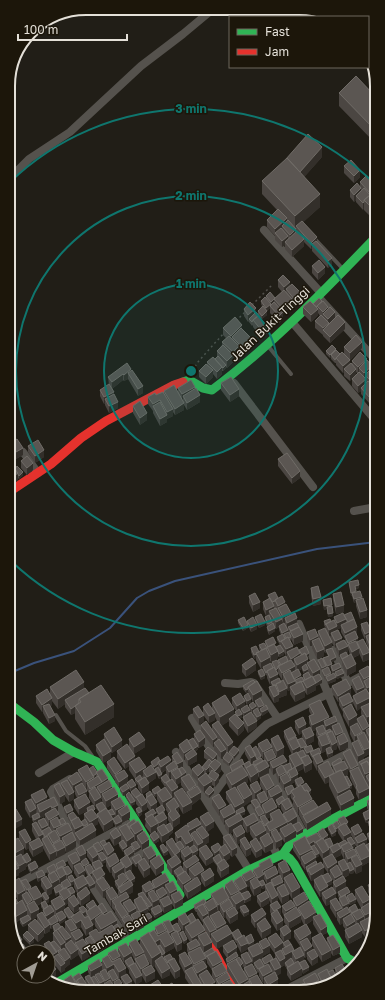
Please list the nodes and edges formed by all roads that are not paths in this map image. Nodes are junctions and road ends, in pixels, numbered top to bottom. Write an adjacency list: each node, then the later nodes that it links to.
1 (206, 15): 2 (street)
2 (15, 173)
3 (264, 230): 7 (street)
4 (311, 235): 6 (lane)
5 (370, 243): 6 (main road, Jalan Bukit Tinggi)
6 (344, 270): 7 (main road, Jalan Bukit Tinggi)
7 (320, 294): 8 (main road, Jalan Bukit Tinggi); 10 (street)
8 (292, 322): 9 (main road, Jalan Bukit Tinggi); 13 (street)
9 (268, 346): 11 (lane); 12 (main road, Jalan Bukit Tinggi)
10 (370, 351)
11 (291, 374)
12 (230, 377): 15 (main road, Jalan Bukit Tinggi); 16 (street)
13 (370, 414)
14 (23, 452): 15 (street)
15 (38, 473): 17 (main road)
16 (313, 486)
17 (15, 488)
18 (370, 508): 19 (street)
19 (354, 511)
20 (299, 624): 25 (street)
21 (333, 650): 24 (street)
22 (370, 671): 24 (street)
23 (225, 683): 29 (street)
24 (348, 683): 25 (street)
25 (328, 694): 29 (street); 32 (street)
26 (15, 708): 30 (main road)
27 (56, 715): 34 (lane)
28 (192, 718): 38 (street)
29 (277, 718): 38 (street)
30 (74, 752): 34 (main road); 37 (street)
31 (176, 752): 41 (street)
32 (350, 752): 35 (street); 40 (street)
33 (358, 763): 40 (street)
34 (95, 764): 43 (main road)
35 (324, 765)
36 (271, 772): 44 (street)
37 (39, 773)
38 (228, 773): 41 (street)
39 (79, 774): 46 (street)
40 (370, 794): 44 (main road)
41 (208, 802): 49 (street)
42 (251, 808): 47 (street)
43 (135, 820): 45 (main road); 46 (street)
44 (305, 834): 47 (main road)
45 (155, 849): 48 (street); 52 (main road)
46 (80, 851): 50 (street)
47 (280, 855): 49 (main road, Tambak Sari); 55 (main road)
48 (129, 861)
49 (250, 870): 52 (main road, Tambak Sari)
50 (15, 885)
51 (94, 889): 54 (street)
52 (189, 910): 54 (main road, Tambak Sari)
53 (199, 925): 58 (main road)
54 (128, 941): 57 (main road, Tambak Sari)
55 (347, 958): 56 (main road); 59 (street)
56 (352, 960)
57 (62, 981)
58 (232, 985)
59 (295, 985)

